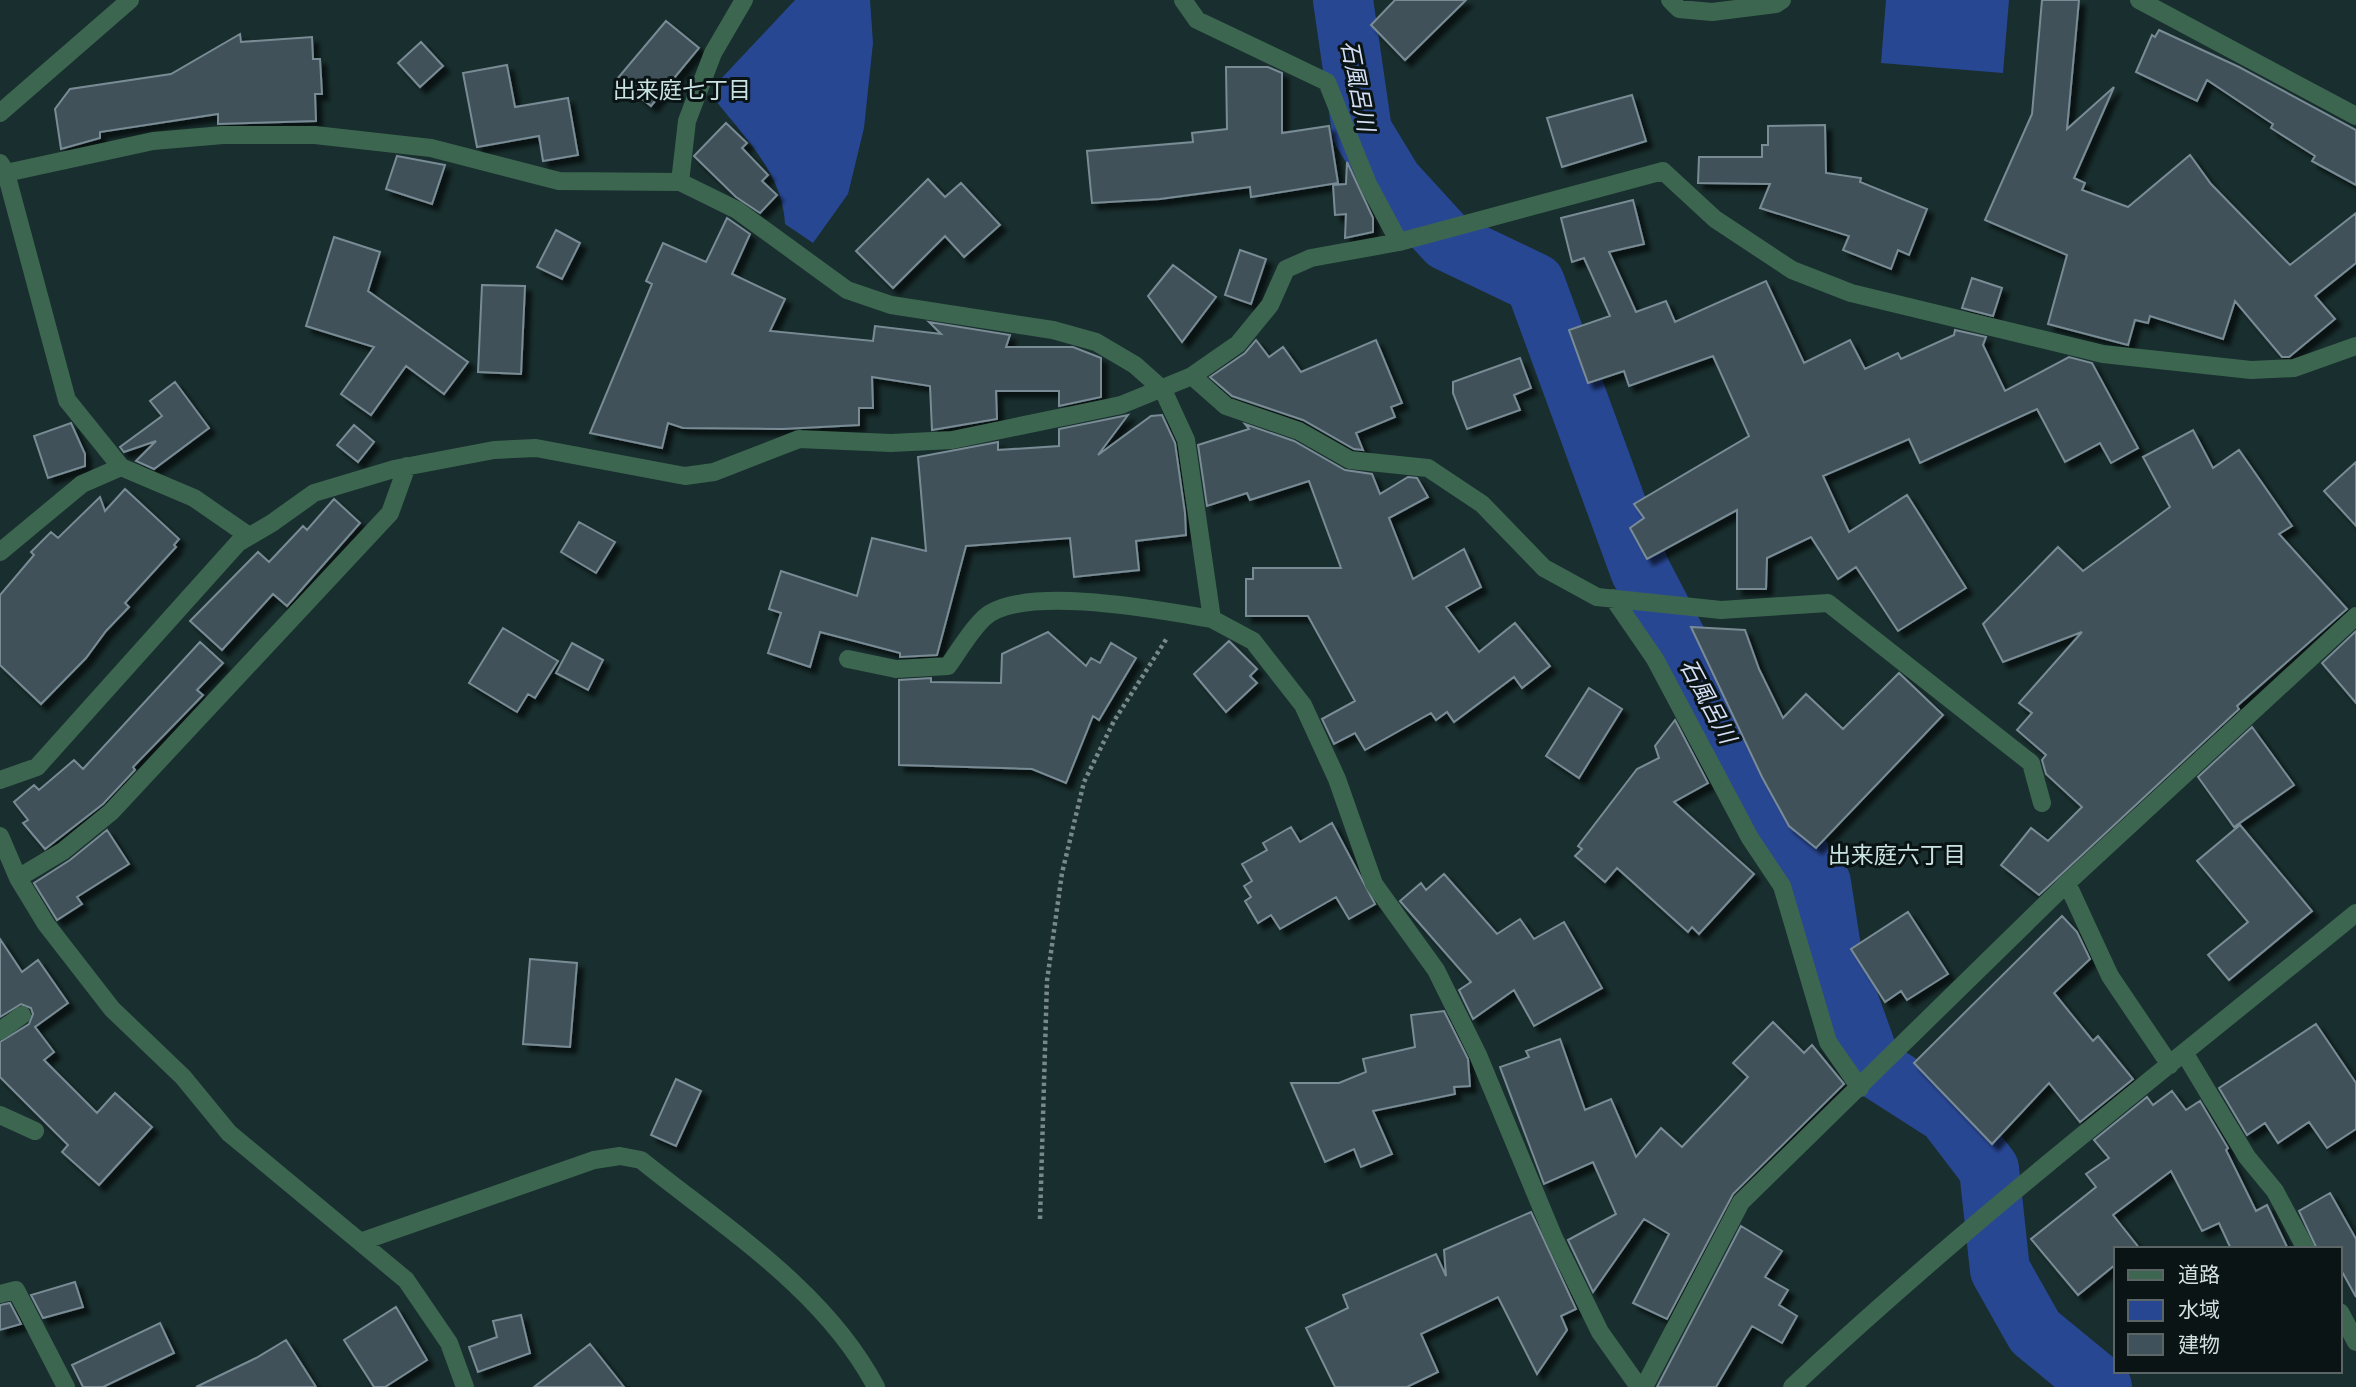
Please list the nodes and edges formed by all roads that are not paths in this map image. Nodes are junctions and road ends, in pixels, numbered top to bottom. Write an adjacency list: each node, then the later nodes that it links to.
1 (130, 0): 7 (street)
2 (744, 0): 10 (street)
3 (1183, 0): 11 (street)
4 (1670, 0): 5 (street)
5 (1782, 0)
6 (2139, 0): 8 (street)
7 (0, 113)
8 (2356, 116)
9 (3, 168): 10 (street); 16 (street)
10 (680, 182): 14 (street)
11 (1404, 240): 12 (street); 13 (street)
12 (2356, 346)
13 (1192, 376): 14 (street); 19 (street)
14 (1163, 390): 15 (street); 21 (street)
15 (407, 466): 17 (street); 26 (street)
16 (121, 467): 17 (street); 18 (street)
17 (249, 536): 23 (street)
18 (0, 552)
19 (1613, 598): 24 (street); 33 (street)
20 (2356, 615): 27 (street)
21 (1212, 619): 22 (street); 44 (street)
22 (848, 659)
23 (0, 780)
24 (2042, 803)
25 (0, 836): 26 (street)
26 (18, 878): 36 (street)
27 (2067, 883): 32 (street); 33 (street)
28 (2356, 912): 31 (street)
29 (22, 1015): 30 (street)
30 (0, 1031)
31 (2185, 1054): 32 (street); 37 (street)
32 (2170, 1065): 46 (street)
33 (1864, 1084): 45 (street)
34 (0, 1115): 35 (street)
35 (35, 1130)
36 (360, 1242): 42 (street); 43 (street)
37 (2305, 1247)
38 (0, 1294): 41 (street)
39 (2342, 1316): 40 (street)
40 (2356, 1342)
41 (66, 1387)
42 (465, 1387)
43 (876, 1387)
44 (1639, 1387)
45 (1644, 1387)
46 (1793, 1387)

